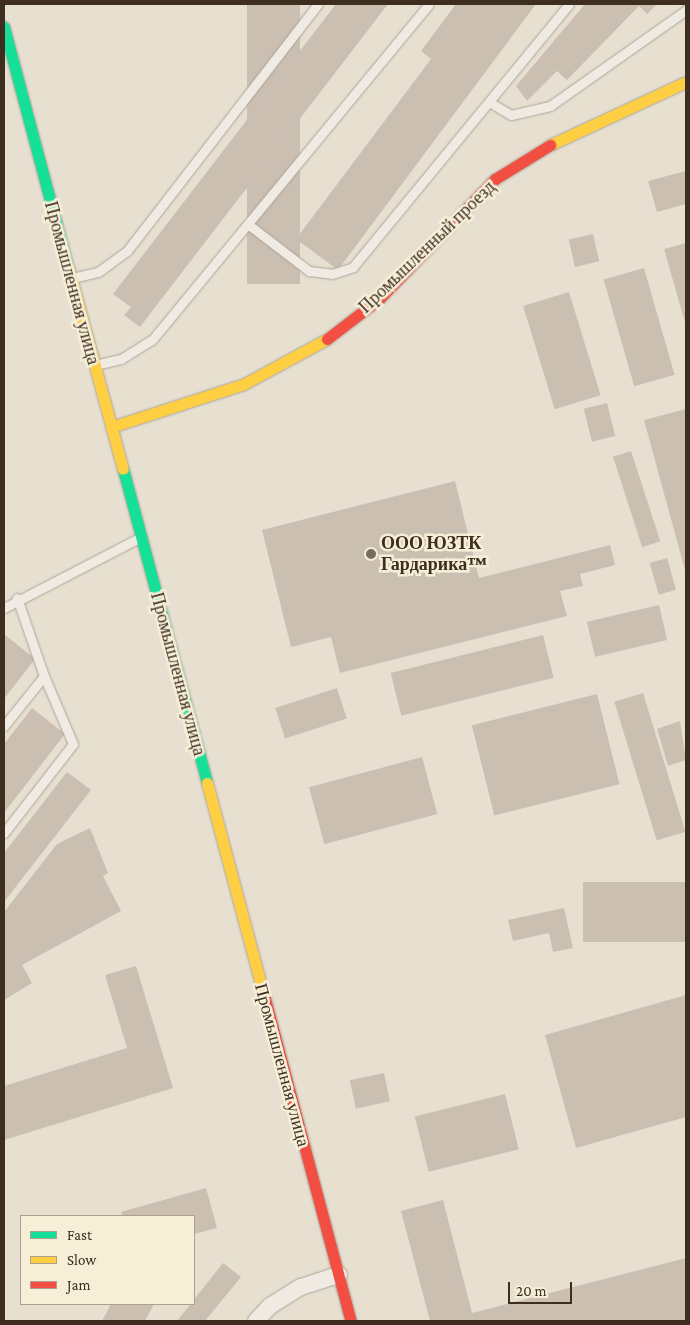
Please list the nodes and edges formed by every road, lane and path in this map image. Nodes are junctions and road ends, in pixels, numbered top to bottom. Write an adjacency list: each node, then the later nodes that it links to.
1 (318, 4): 10 (lane)
2 (429, 4): 9 (lane)
3 (570, 4): 8 (lane)
4 (686, 10): 8 (lane)
5 (4, 27): 6 (street, Промышленная улица)
6 (8, 63): 10 (street, Промышленная улица)
7 (686, 82): 12 (street, Промышленный проезд)
8 (491, 103): 9 (lane)
9 (249, 225): 11 (lane)
10 (71, 278): 11 (street, Промышленная улица)
11 (94, 365): 12 (street, Промышленная улица)
12 (111, 427): 13 (street, Промышленная улица)
13 (141, 537): 14 (lane); 19 (street, Промышленная улица)
14 (17, 598): 15 (lane); 16 (lane)
15 (4, 608)
16 (44, 676): 17 (lane); 18 (lane)
17 (4, 726)
18 (4, 834)
19 (339, 1275): 20 (street); 21 (street, Промышленная улица)
20 (256, 1321)
21 (351, 1321)

